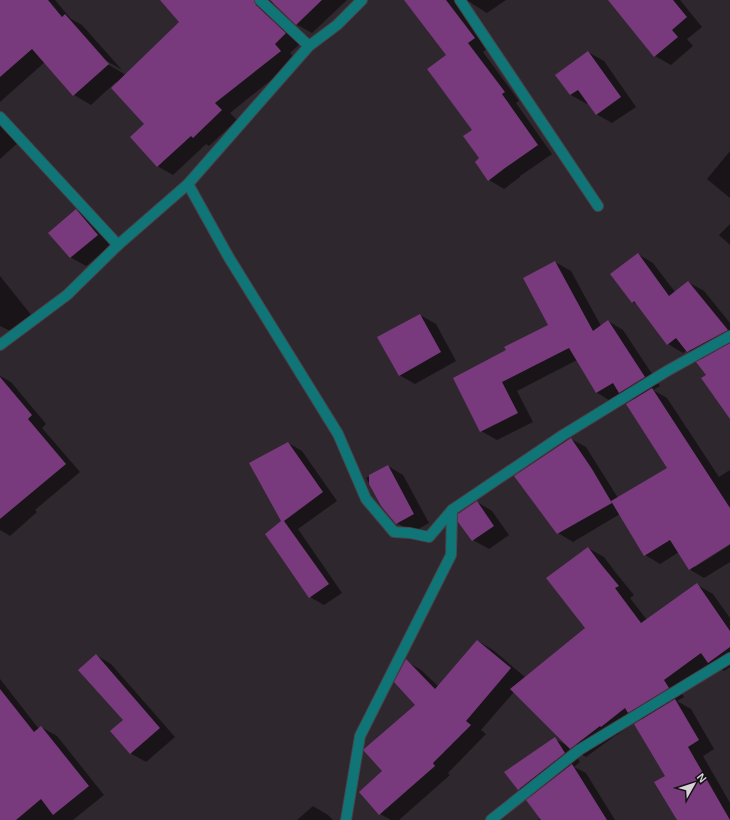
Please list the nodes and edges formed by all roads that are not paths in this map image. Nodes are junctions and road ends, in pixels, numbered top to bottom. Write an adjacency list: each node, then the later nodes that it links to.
1 (260, 0): 4 (street)
2 (362, 0): 4 (street)
3 (460, 0): 7 (street)
4 (309, 46): 6 (street)
5 (0, 117): 8 (street)
6 (188, 184): 8 (street); 11 (street)
7 (598, 206)
8 (118, 245): 10 (street)
9 (730, 336): 11 (street)
10 (0, 345)
11 (452, 510): 13 (street)
12 (730, 658): 14 (street)
13 (346, 820)
14 (491, 820)

